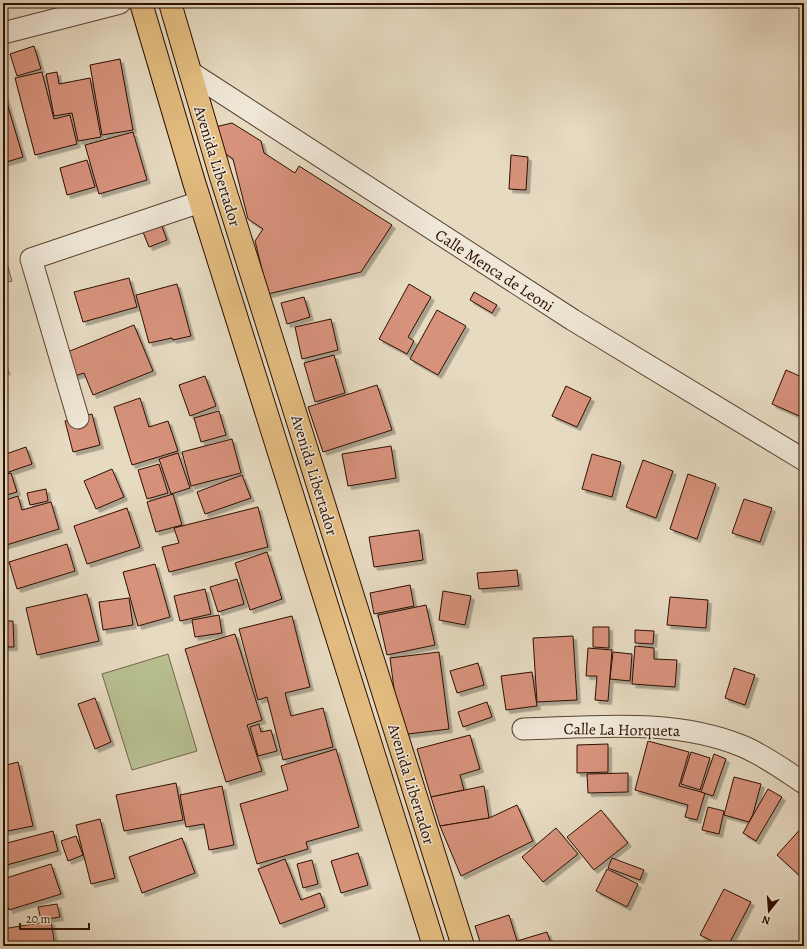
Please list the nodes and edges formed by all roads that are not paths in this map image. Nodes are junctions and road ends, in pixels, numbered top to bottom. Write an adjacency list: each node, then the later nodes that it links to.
1 (120, 3): 4 (street)
2 (141, 3): 6 (highway, Avenida Libertador)
3 (170, 3): 5 (highway, Avenida Libertador)
4 (3, 33)
5 (190, 72): 8 (street, Calle Menca de Leoni); 12 (highway, Avenida Libertador)
6 (200, 202): 7 (street); 11 (highway, Avenida Libertador)
7 (78, 418)
8 (804, 460)
9 (523, 728): 10 (street, Calle La Horqueta)
10 (804, 783)
11 (434, 946)
12 (463, 946)

